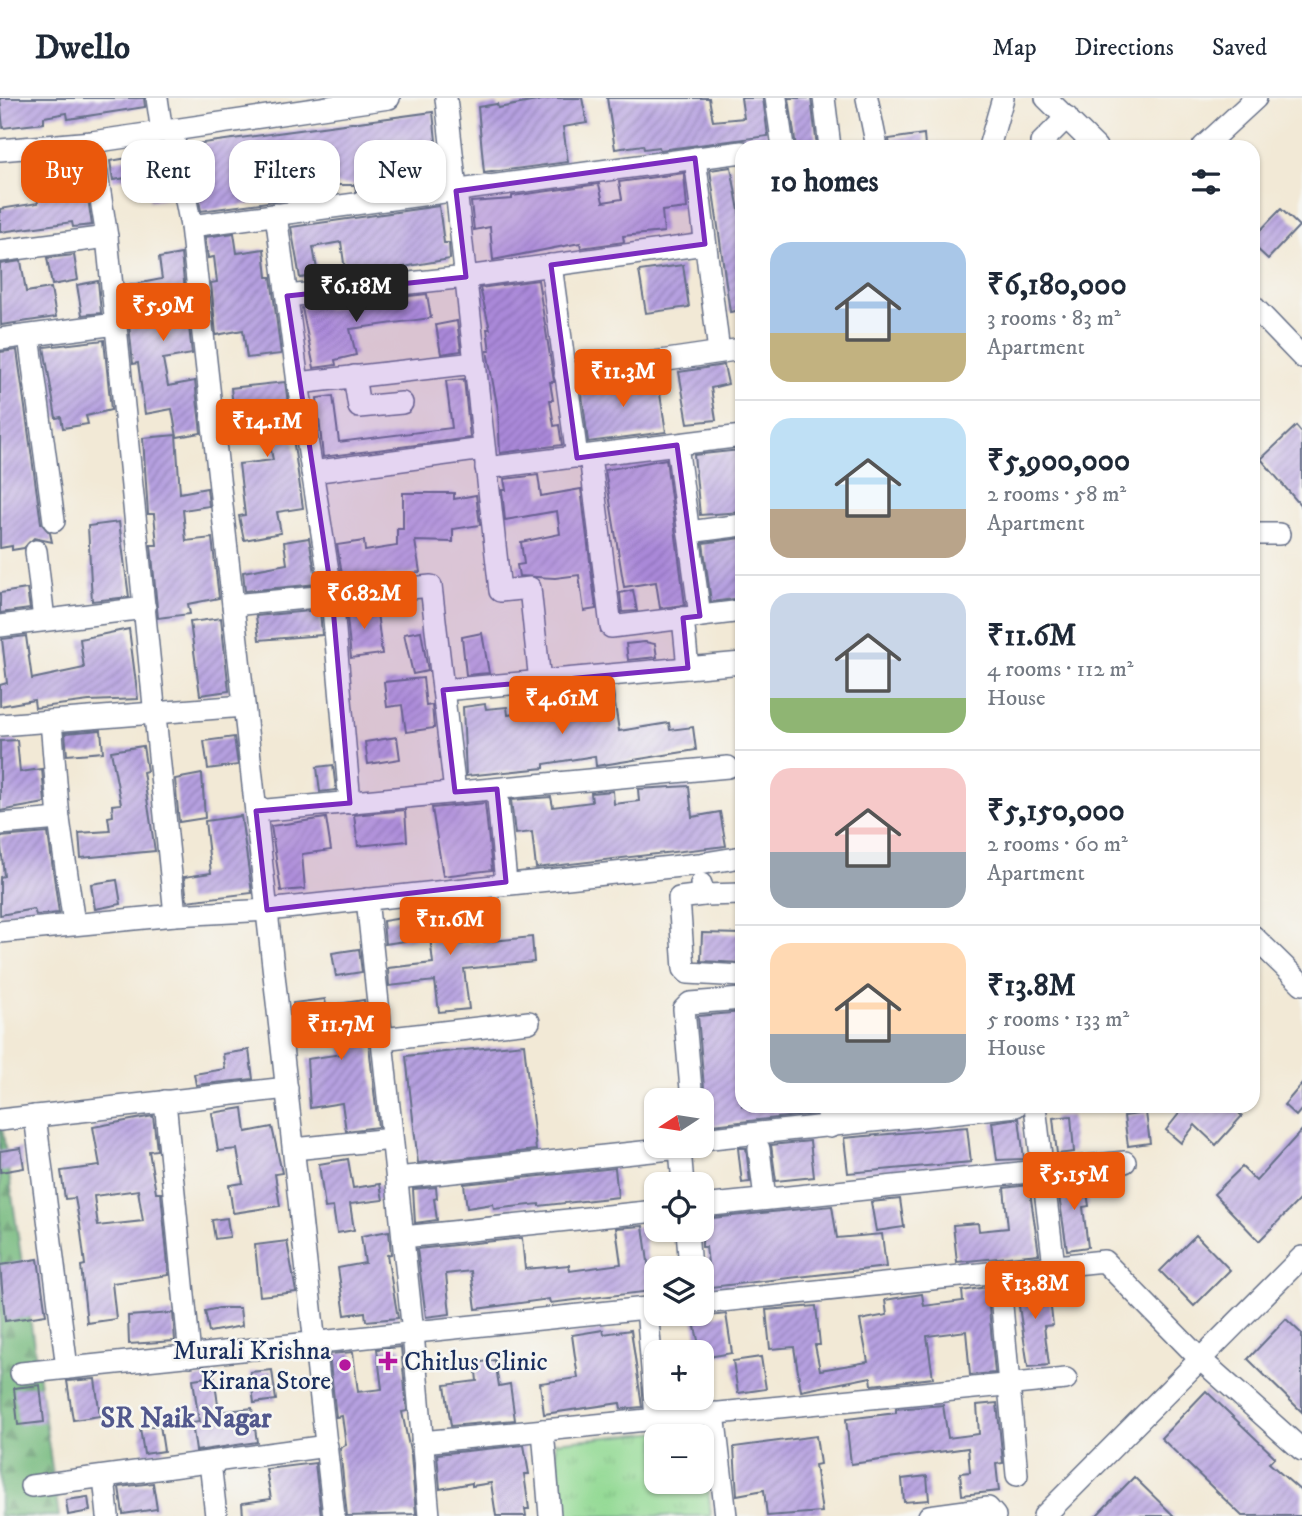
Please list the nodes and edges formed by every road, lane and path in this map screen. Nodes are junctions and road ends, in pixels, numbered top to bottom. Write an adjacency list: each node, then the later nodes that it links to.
1 (158, 98): 11 (street)
2 (389, 98): 11 (street)
3 (446, 98): 24 (street)
4 (776, 98): 13 (street)
5 (824, 98): 14 (street)
6 (867, 98): 15 (street)
7 (1003, 98): 16 (street)
8 (1046, 98): 10 (street)
9 (1256, 98): 19 (street)
10 (1067, 117): 17 (street); 18 (street)
11 (167, 131): 12 (street); 27 (street)
12 (106, 140)
13 (781, 140)
14 (829, 140)
15 (876, 140)
16 (991, 140)
17 (1044, 140)
18 (1089, 140)
19 (1211, 140)
20 (21, 148): 21 (street)
21 (0, 150)
22 (735, 153): 23 (street)
23 (695, 158): 24 (street); 29 (street)
24 (456, 191): 26 (street); 32 (street)
25 (102, 203): 28 (street)
26 (276, 214): 27 (street); 33 (street)
27 (191, 226): 58 (street)
28 (107, 237): 30 (street); 35 (street)
29 (705, 244): 31 (street); 39 (street)
30 (0, 251)
31 (551, 265): 32 (street); 42 (street)
32 (466, 277): 33 (street); 41 (street)
33 (287, 296): 44 (street)
34 (1260, 313): 40 (street)
35 (116, 324): 36 (street); 59 (street)
36 (29, 336): 37 (street); 51 (street)
37 (0, 339)
38 (735, 350): 39 (street)
39 (719, 352): 42 (street)
40 (1302, 356)
41 (475, 363): 43 (street); 49 (street)
42 (565, 375): 48 (street)
43 (354, 376): 44 (street); 45 (street)
44 (298, 383): 50 (street)
45 (402, 403)
46 (735, 437): 47 (street)
47 (677, 444): 48 (street); 53 (street)
48 (583, 457): 49 (street); 61 (street)
49 (485, 459): 50 (street); 66 (street)
50 (312, 472): 57 (street)
51 (54, 520)
52 (735, 526): 53 (street)
53 (689, 532): 61 (street)
54 (1260, 534): 55 (street)
55 (1279, 534)
56 (36, 551): 62 (street)
57 (332, 596): 58 (street); 67 (street); 75 (street)
58 (233, 605): 68 (street)
59 (145, 608): 62 (street); 69 (street)
60 (735, 612): 61 (street)
61 (691, 617): 65 (street)
62 (44, 620): 63 (street)
63 (0, 626)
64 (735, 664): 65 (street)
65 (688, 668): 66 (street)
66 (540, 681): 67 (street)
67 (443, 690): 74 (street)
68 (244, 706): 69 (street); 76 (street)
69 (156, 712): 70 (street); 88 (street)
70 (51, 721): 71 (street); 77 (street)
71 (0, 725)
72 (727, 766): 73 (street)
73 (497, 789): 74 (street); 82 (street)
74 (455, 792): 75 (street)
75 (351, 803): 76 (street)
76 (256, 811): 87 (street)
77 (59, 819): 78 (street); 89 (street)
78 (0, 824)
79 (735, 858): 80 (street)
80 (699, 864): 81 (street); 84 (street)
81 (675, 866): 82 (street); 85 (street)
82 (506, 883): 86 (street)
83 (735, 894): 84 (street)
84 (703, 895): 85 (street)
85 (679, 898): 93 (street)
86 (366, 899): 87 (street); 96 (street)
87 (267, 910): 88 (street); 97 (street)
88 (175, 915): 89 (street)
89 (74, 924): 90 (street)
90 (0, 932)
91 (1260, 942): 92 (street)
92 (1299, 975)
93 (735, 976)
94 (735, 1000): 98 (street)
95 (529, 1021): 96 (street)
96 (382, 1039): 106 (street)
97 (286, 1088): 99 (street); 107 (street)
98 (691, 1088)
99 (165, 1101): 102 (street); 125 (street)
100 (882, 1113): 103 (street)
101 (1036, 1113): 110 (street)
102 (35, 1116): 104 (street); 127 (street)
103 (828, 1116): 105 (street)
104 (0, 1120)
105 (714, 1137)
106 (392, 1139): 107 (street); 112 (street)
107 (293, 1149): 124 (street)
108 (759, 1149): 113 (street)
109 (1125, 1162): 110 (street)
110 (1043, 1170): 113 (street); 118 (street)
111 (682, 1172): 112 (street)
112 (397, 1178): 116 (street)
113 (765, 1199): 114 (street)
114 (714, 1205)
115 (644, 1212): 116 (street)
116 (403, 1237): 123 (street)
117 (1302, 1257): 126 (street)
118 (1054, 1266): 119 (street); 126 (street)
119 (999, 1272): 120 (street); 130 (street)
120 (714, 1302)
121 (644, 1309): 123 (street)
122 (653, 1326): 132 (street)
123 (413, 1333): 124 (street); 134 (street)
124 (315, 1343): 125 (street); 135 (street)
125 (190, 1356): 127 (street)
126 (1201, 1360): 136 (street); 149 (street)
127 (67, 1368): 128 (street)
128 (21, 1373)
129 (1066, 1379): 130 (street)
130 (1009, 1384): 131 (street); 138 (street)
131 (714, 1413): 132 (street); 146 (street)
132 (656, 1419): 133 (street)
133 (543, 1430): 134 (street); 145 (street)
134 (422, 1442): 144 (street)
135 (327, 1446): 137 (street); 143 (street)
136 (1302, 1450)
137 (209, 1462): 139 (street); 142 (street)
138 (1017, 1475)
139 (104, 1477): 140 (street); 141 (street)
140 (31, 1486)
141 (108, 1516)
142 (216, 1516)
143 (334, 1516)
144 (429, 1516)
145 (550, 1516)
146 (726, 1516)
147 (929, 1516): 148 (street)
148 (995, 1516)
149 (1044, 1516)

